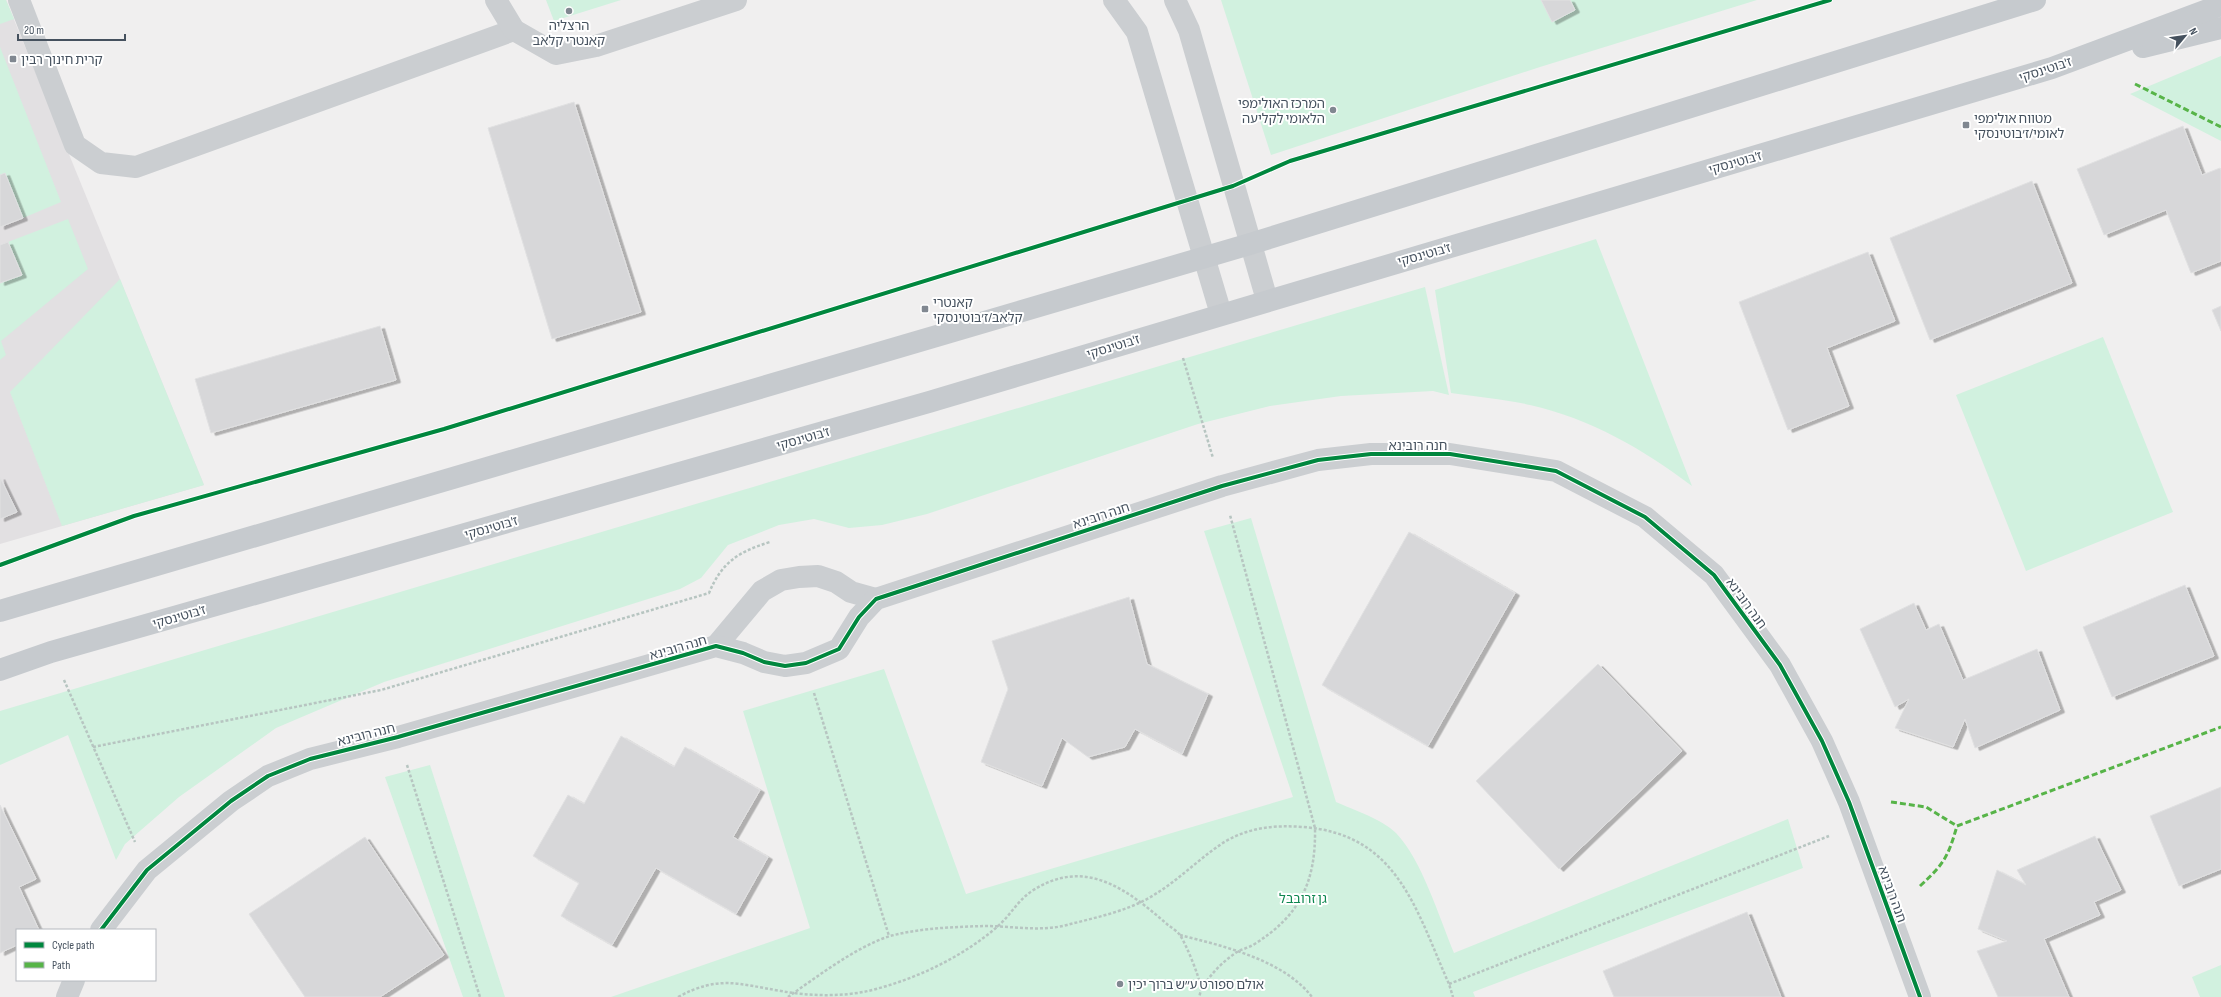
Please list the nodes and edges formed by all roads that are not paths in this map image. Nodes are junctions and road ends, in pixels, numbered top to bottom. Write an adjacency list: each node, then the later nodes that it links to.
1 (19, 0): 9 (street)
2 (496, 0): 9 (street)
3 (736, 0): 9 (street)
4 (1114, 0): 12 (street)
5 (1175, 0): 11 (street)
6 (2035, 0): 11 (main road)
7 (2221, 5): 10 (main road, ז'בוטינסקי)
8 (2221, 28): 10 (main road)
9 (514, 30)
10 (2052, 68): 13 (main road, ז'בוטינסקי)
11 (1250, 244): 12 (main road); 13 (street)
12 (1205, 257): 14 (street); 16 (main road)
13 (1267, 300): 14 (main road, ז'בוטינסקי)
14 (1221, 314): 18 (main road, ז'בוטינסקי)
15 (876, 600): 17 (street, חנה רובינא); 17 (street, חנה רובינא); 22 (street, חנה רובינא)
16 (0, 611)
17 (716, 646): 19 (street, חנה רובינא)
18 (0, 670)
19 (102, 929)
20 (74, 981): 21 (street)
21 (67, 997)
22 (1920, 997)

